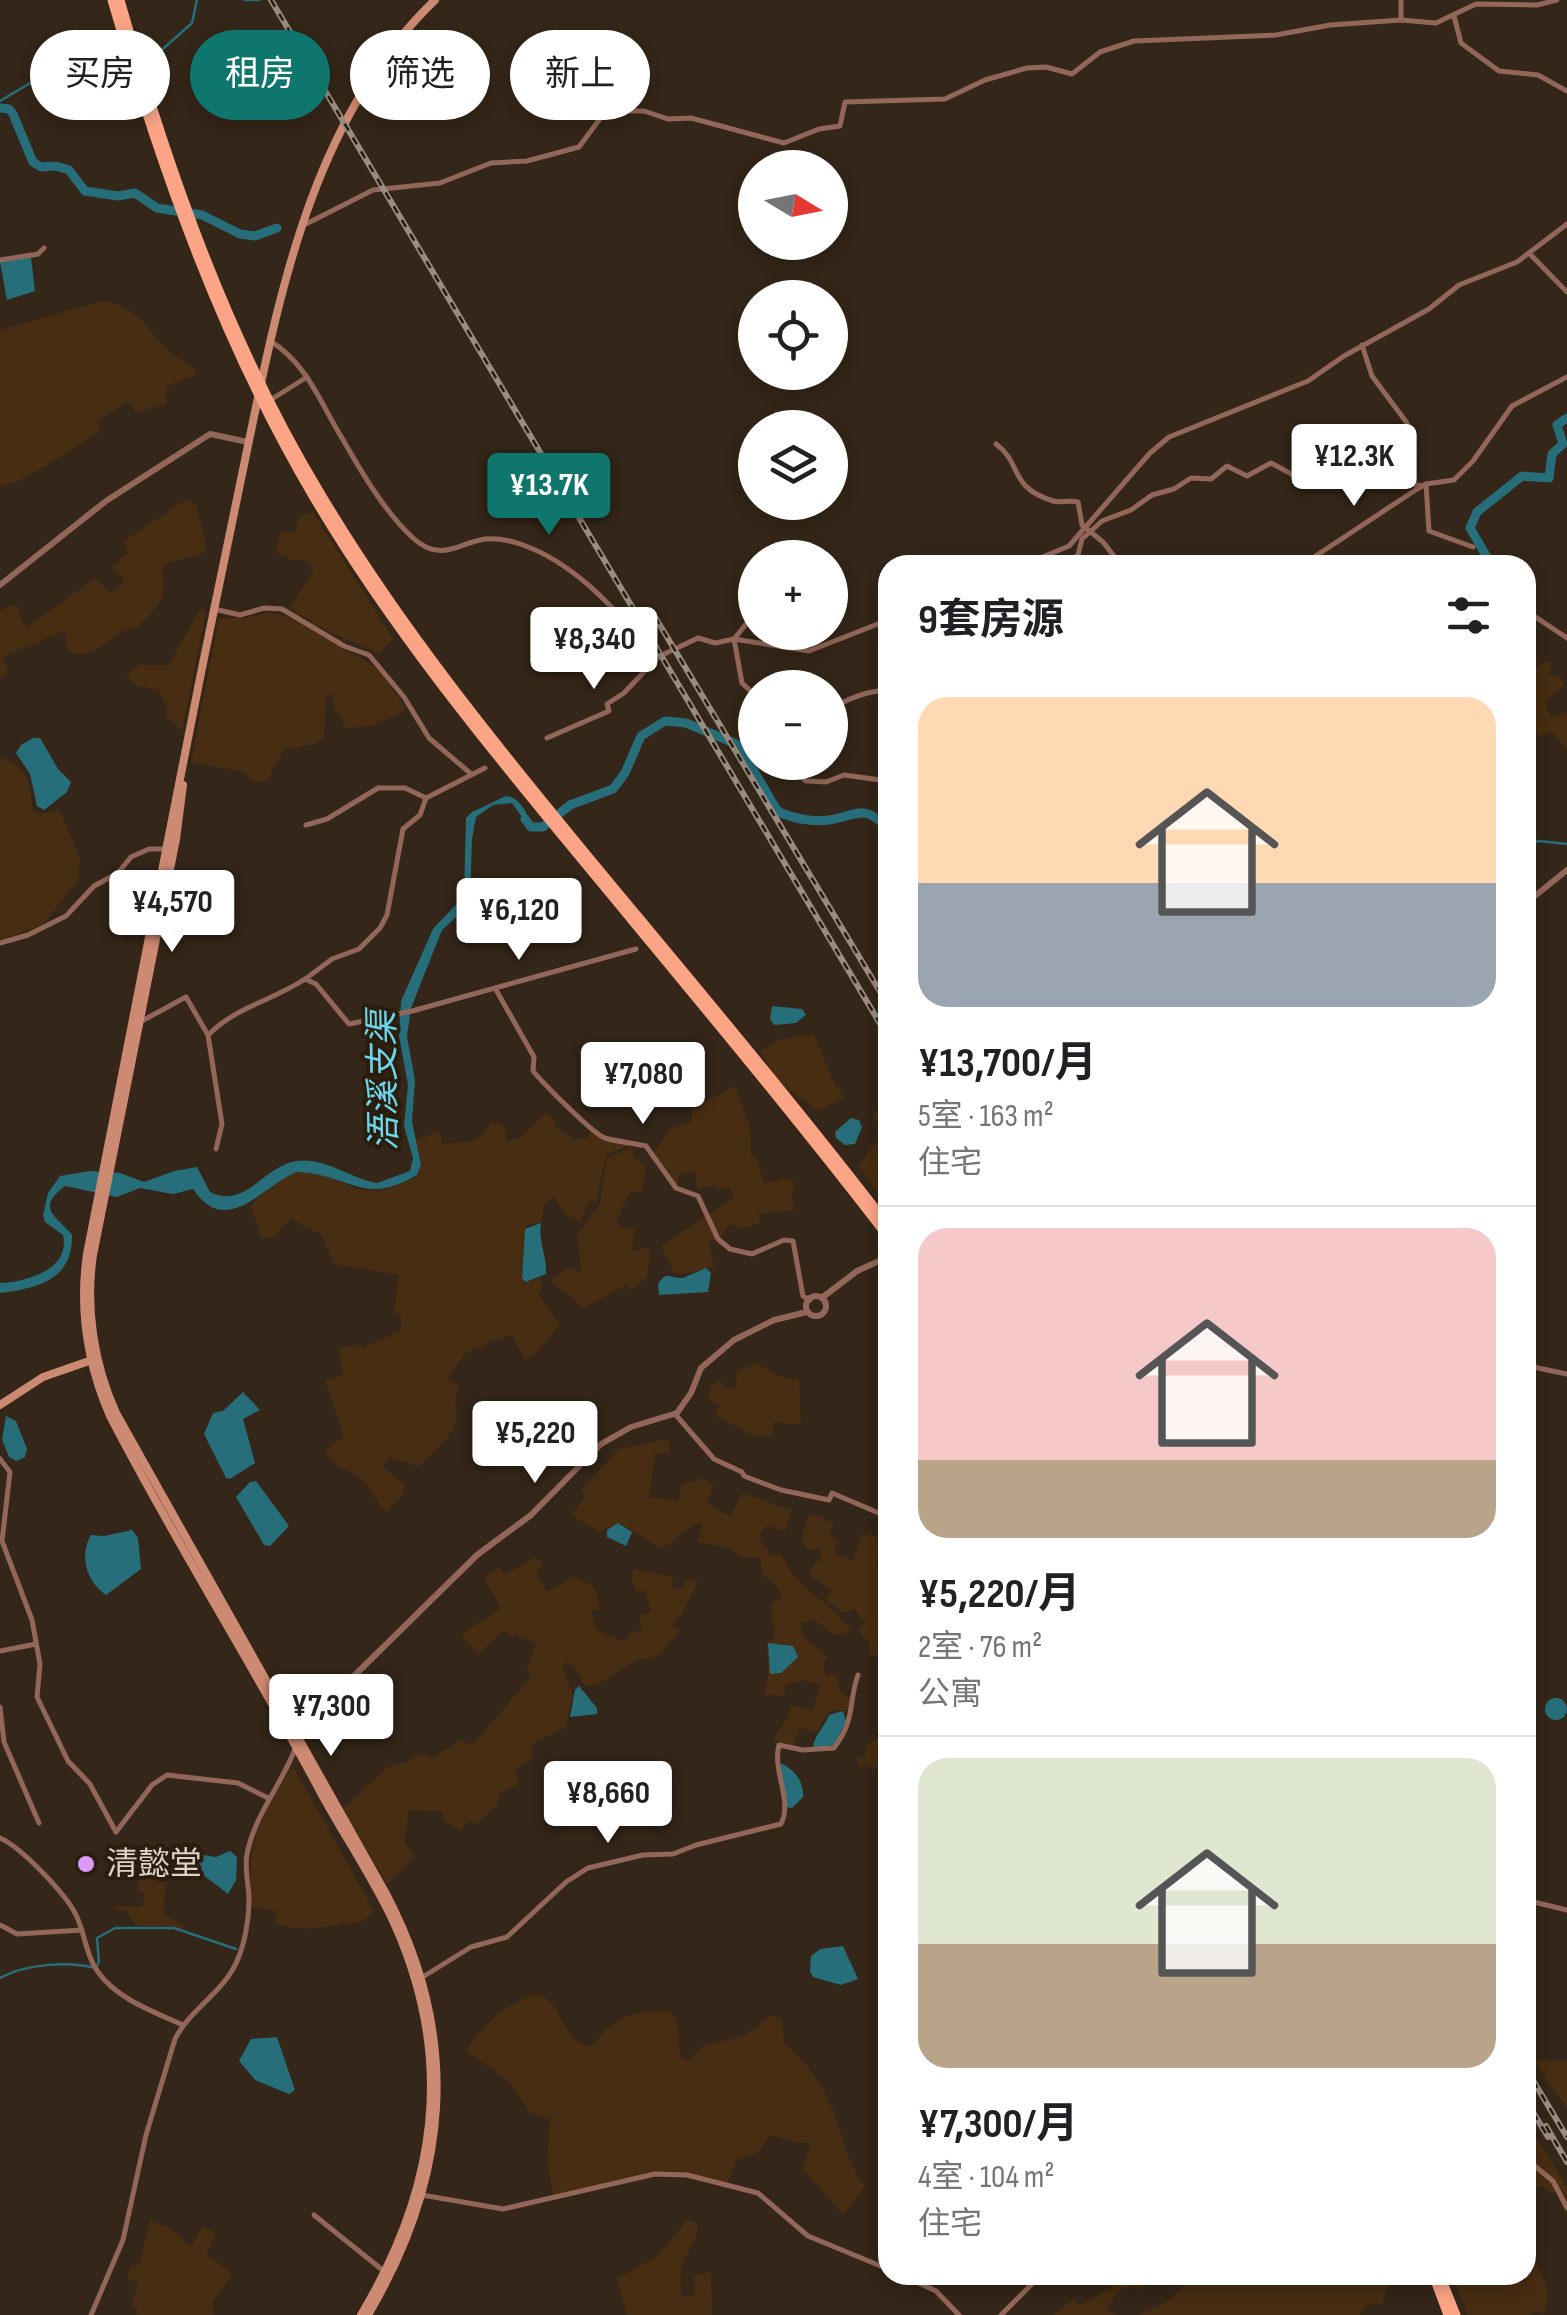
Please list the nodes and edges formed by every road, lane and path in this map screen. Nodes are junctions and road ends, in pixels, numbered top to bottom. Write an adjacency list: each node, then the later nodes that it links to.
1 (116, 0): 8 (main road)
2 (435, 0): 10 (main road)
3 (1402, 0): 6 (street)
4 (1557, 0): 5 (street)
5 (1454, 16): 6 (street); 7 (street)
6 (1401, 20): 10 (street)
7 (1567, 91)
8 (184, 212): 19 (main road); 20 (main road)
9 (1567, 224): 12 (street)
10 (301, 226): 15 (main road)
11 (44, 248): 13 (street)
12 (1529, 253): 14 (street); 16 (street)
13 (0, 260)
14 (1567, 292)
15 (270, 340): 17 (street); 19 (main road)
16 (1362, 345): 24 (street); 25 (street)
17 (307, 377): 21 (street); 38 (street)
18 (1567, 377): 24 (street)
19 (261, 382): 20 (main road); 21 (main road)
20 (258, 394): 22 (main road); 51 (main road)
21 (270, 400): 51 (main road)
22 (248, 442): 31 (street); 32 (main road)
23 (996, 444): 25 (street)
24 (1421, 485): 25 (street); 26 (street); 30 (street)
25 (1087, 529): 27 (street); 28 (street); 29 (street)
26 (1473, 547)
27 (1047, 555)
28 (1077, 555)
29 (1112, 555)
30 (1317, 555)
31 (0, 586)
32 (214, 609): 42 (main road); 45 (street)
33 (1536, 617): 36 (street)
34 (878, 624): 37 (street)
35 (738, 634): 37 (street)
36 (1567, 638)
37 (734, 639): 38 (street); 39 (street)
38 (658, 656): 43 (street)
39 (740, 670)
40 (878, 690): 41 (street)
41 (848, 700)
42 (188, 736): 54 (main road); 61 (main road)
43 (547, 738)
44 (485, 768): 45 (street)
45 (470, 773): 50 (street)
46 (848, 776): 49 (street)
47 (805, 780): 48 (street)
48 (831, 780)
49 (878, 780)
50 (426, 798): 52 (street); 59 (street)
51 (545, 809): 53 (main road)
52 (306, 825)
53 (563, 832): 66 (main road); 67 (main road)
54 (167, 849): 57 (street); 64 (main road)
55 (1567, 870): 56 (street)
56 (1536, 895)
57 (0, 943)
58 (636, 949): 60 (street)
59 (304, 980): 60 (street); 62 (street)
60 (495, 988): 70 (street)
61 (139, 1022): 62 (street); 64 (main road)
62 (208, 1035): 63 (street)
63 (216, 1149)
64 (108, 1166): 65 (main road)
65 (100, 1204): 72 (main road); 84 (main road)
66 (878, 1213)
67 (878, 1225)
68 (878, 1262): 69 (street)
69 (823, 1297): 70 (street); 71 (street)
70 (810, 1300): 71 (street)
71 (808, 1312): 76 (street)
72 (92, 1360): 75 (main road); 85 (main road)
73 (1536, 1367): 74 (street)
74 (1567, 1374)
75 (0, 1405)
76 (675, 1414): 78 (street); 84 (street)
77 (0, 1459): 79 (street)
78 (878, 1513)
79 (2, 1545): 80 (street)
80 (36, 1644): 81 (street); 86 (street)
81 (0, 1651)
82 (858, 1674): 93 (street)
83 (0, 1707): 87 (street)
84 (296, 1733): 93 (main road)
85 (296, 1746): 86 (street); 100 (main road)
86 (268, 1798): 94 (street)
87 (39, 1823)
88 (0, 1838): 92 (street)
89 (1536, 1902): 90 (street)
90 (1567, 1910)
91 (0, 1925): 92 (street)
92 (82, 1930): 94 (street)
93 (421, 1978): 96 (main road)
94 (184, 2025): 105 (street)
95 (1536, 2167): 97 (street)
96 (422, 2195): 99 (street); 106 (main road)
97 (1567, 2208)
98 (314, 2215): 100 (street)
99 (878, 2265)
100 (385, 2272): 106 (main road)
101 (923, 2285): 107 (street)
102 (1032, 2285): 108 (street)
103 (1436, 2285): 109 (main road)
104 (1444, 2285): 110 (main road)
105 (91, 2315)
106 (364, 2315)
107 (960, 2315)
108 (1001, 2315)
109 (1448, 2315)
110 (1456, 2315)

